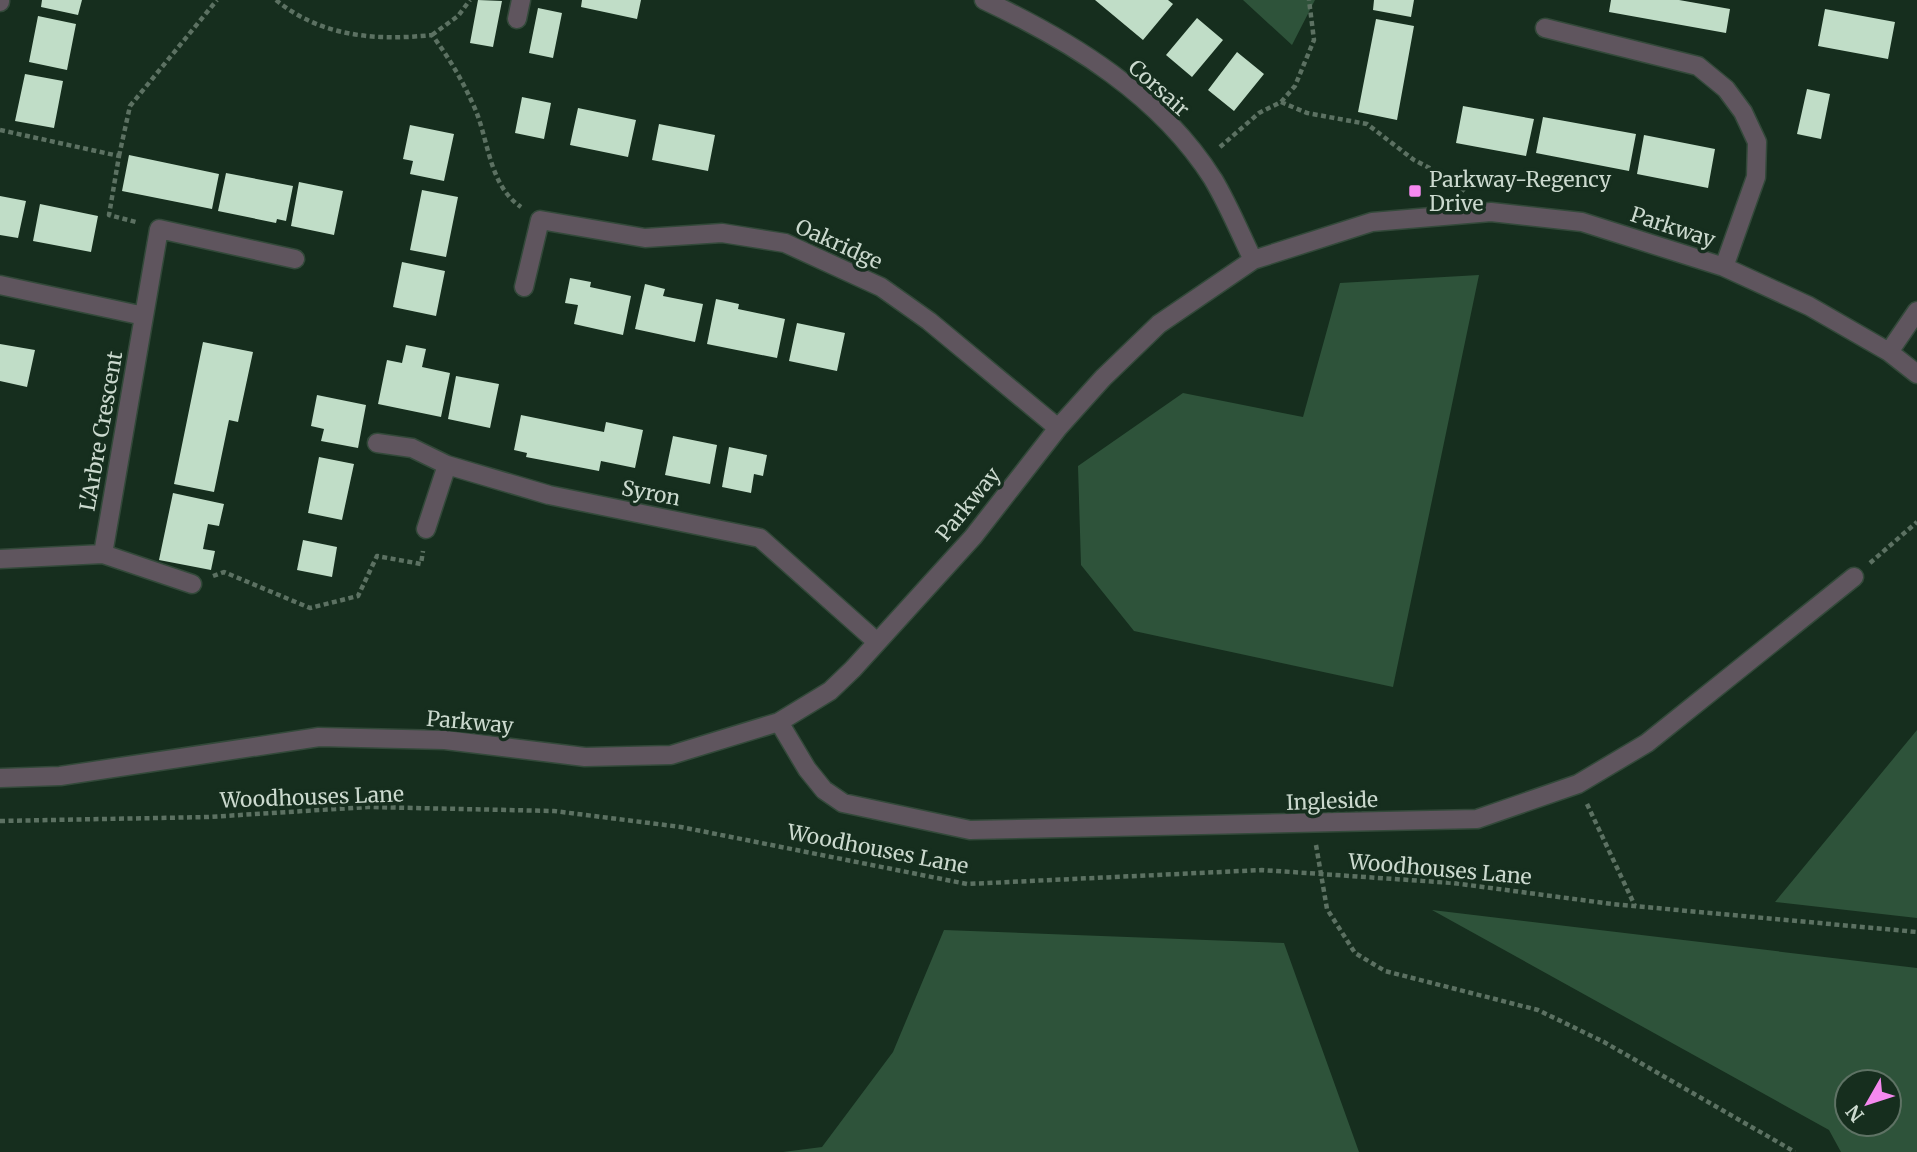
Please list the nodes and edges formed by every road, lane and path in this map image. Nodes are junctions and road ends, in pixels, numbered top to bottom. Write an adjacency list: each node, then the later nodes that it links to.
1 (217, 0): 12 (path)
2 (276, 0): 9 (path)
3 (470, 0): 9 (path)
4 (521, 0): 7 (street)
5 (984, 0): 13 (street, Corsair)
6 (1309, 0): 10 (path)
7 (517, 19)
8 (1545, 28): 19 (street)
9 (432, 35): 15 (path)
10 (1281, 103): 13 (path); 14 (path)
11 (0, 130): 12 (path)
12 (119, 156): 16 (path)
13 (1202, 163): 18 (street, Corsair)
14 (1491, 212): 18 (street, Parkway); 19 (street, Parkway)
15 (540, 220): 21 (street); 26 (street, Oakridge)
16 (159, 229): 17 (street); 23 (street, L'Arbre Crescent)
17 (295, 259)
18 (1253, 260): 26 (street, Parkway)
19 (1724, 267): 24 (street, Parkway)
20 (0, 285): 23 (street)
21 (524, 287)
22 (1917, 310): 24 (street)
23 (144, 316): 31 (street, L'Arbre Crescent)
24 (1889, 352): 25 (street, Parkway)
25 (1917, 374)
26 (1058, 428): 35 (street, Parkway)
27 (377, 443): 28 (street, Syron)
28 (447, 465): 30 (street); 35 (street, Syron)
29 (1917, 522): 33 (path)
30 (426, 529): 34 (path)
31 (103, 554): 32 (street); 34 (street)
32 (0, 559)
33 (1854, 577): 38 (street, Ingleside)
34 (192, 584)
35 (877, 642): 36 (street, Parkway)
36 (779, 722): 37 (street, Parkway); 38 (street, Ingleside)
37 (0, 778)
38 (1578, 784): 41 (path)
39 (0, 821): 40 (path, Woodhouses Lane)
40 (1319, 874): 41 (path, Woodhouses Lane); 43 (path)
41 (1635, 906): 42 (path, Woodhouses Lane)
42 (1917, 932)
43 (1796, 1152)

